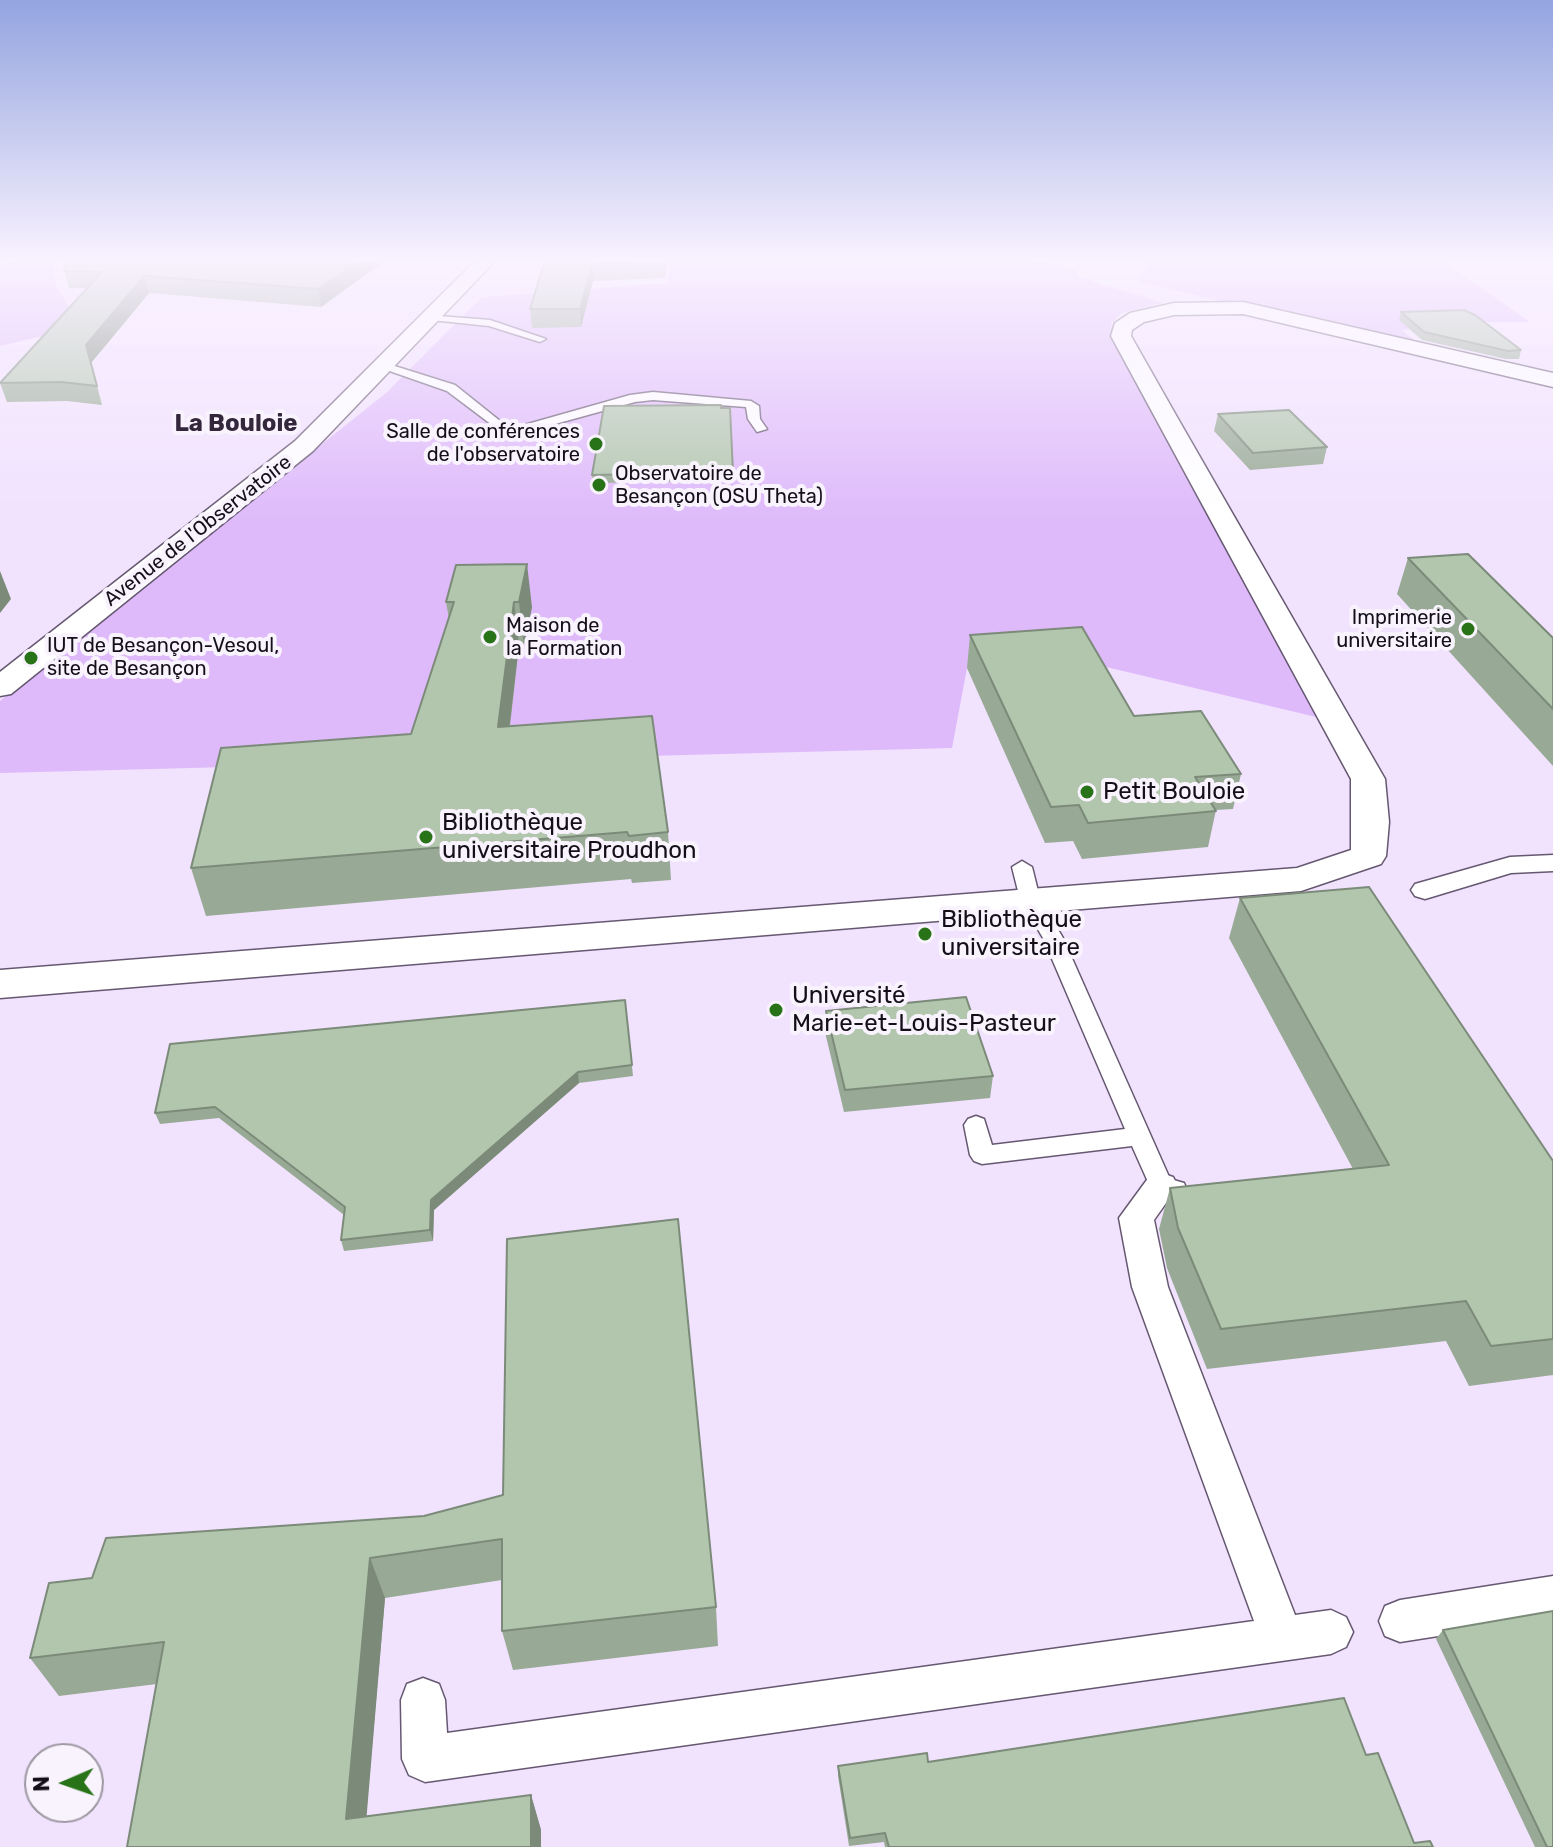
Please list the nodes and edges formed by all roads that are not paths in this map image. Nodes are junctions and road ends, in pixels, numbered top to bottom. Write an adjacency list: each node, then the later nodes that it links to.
1 (404, 346): 4 (street, Avenue de l'Observatoire)
2 (1127, 346): 9 (street)
3 (1407, 346): 5 (street)
4 (385, 366): 6 (lane); 7 (street, Avenue de l'Observatoire)
5 (1553, 380)
6 (761, 429)
7 (0, 687)
8 (1553, 863): 10 (street)
9 (1026, 883): 11 (street); 13 (lane)
10 (1425, 890)
11 (0, 984)
12 (976, 1125): 13 (lane)
13 (1140, 1136): 14 (lane)
14 (1161, 1186): 15 (lane); 19 (street)
15 (1203, 1199)
16 (1553, 1597): 17 (street)
17 (1400, 1621)
18 (1331, 1632): 19 (street)
19 (1282, 1639): 20 (street)
20 (423, 1700)

